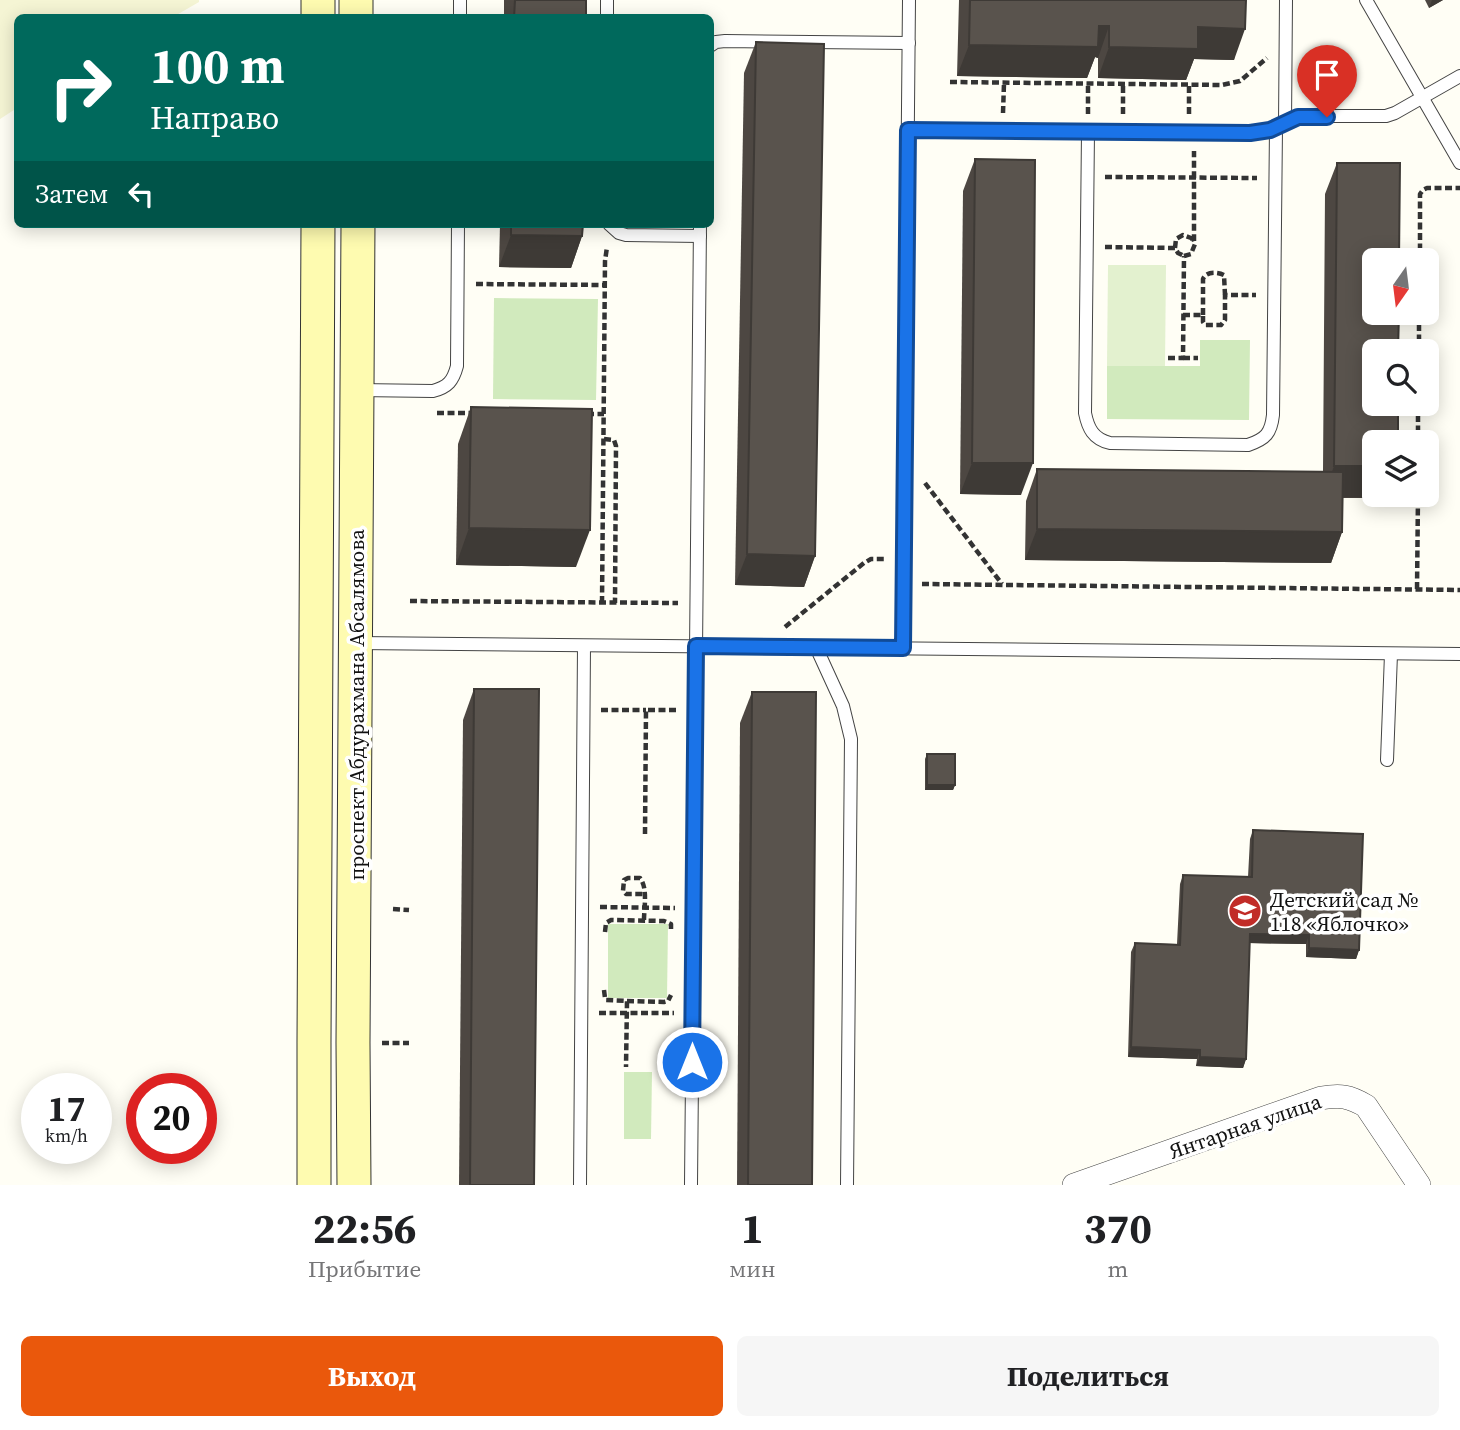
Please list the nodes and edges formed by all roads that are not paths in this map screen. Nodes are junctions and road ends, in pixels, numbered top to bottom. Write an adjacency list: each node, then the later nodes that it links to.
1 (909, 0): 5 (lane)
2 (1286, 0): 8 (lane)
3 (1366, 0): 7 (lane)
4 (714, 43): 5 (lane)
5 (909, 43): 9 (lane)
6 (1460, 76): 7 (lane)
7 (1423, 97): 8 (lane); 11 (lane)
8 (1280, 125): 10 (lane); 10 (lane)
9 (908, 130): 10 (lane); 22 (lane)
10 (1087, 131)
11 (1460, 163)
12 (318, 228): 26 (main road, проспект Абдурахмана Абсалямова)
13 (358, 228): 17 (main road, проспект Абдурахмана Абсалямова)
14 (458, 228): 17 (lane)
15 (613, 228): 16 (lane)
16 (700, 230): 20 (lane)
17 (358, 390): 18 (main road, проспект Абдурахмана Абсалямова)
18 (357, 643): 19 (lane); 27 (main road, проспект Абдурахмана Абсалямова)
19 (584, 646): 20 (lane); 28 (lane)
20 (696, 646): 21 (lane); 29 (lane)
21 (816, 648): 22 (lane); 30 (lane)
22 (903, 648): 23 (lane)
23 (1391, 654): 24 (lane); 25 (lane)
24 (1460, 654)
25 (1387, 760)
26 (314, 1185)
27 (354, 1185)
28 (580, 1185)
29 (691, 1185)
30 (847, 1185)
31 (1074, 1185): 32 (street, Янтарная улица)
32 (1419, 1185)

